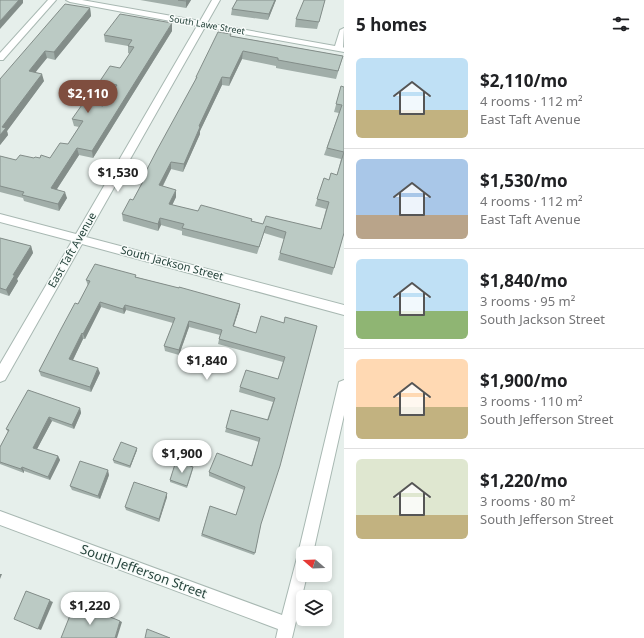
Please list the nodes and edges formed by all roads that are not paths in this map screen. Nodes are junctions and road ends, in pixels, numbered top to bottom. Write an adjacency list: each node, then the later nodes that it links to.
1 (52, 0): 7 (street)
2 (70, 0): 4 (street, South Lawe Street)
3 (216, 0): 4 (street, East Taft Avenue)
4 (203, 24): 6 (street, South Lawe Street); 9 (street, East Taft Avenue)
5 (344, 30): 6 (street)
6 (341, 50)
7 (0, 58)
8 (0, 218): 9 (street, South Jackson Street)
9 (79, 239): 10 (street, South Jackson Street); 11 (street, East Taft Avenue)
10 (344, 310)
11 (0, 376)
12 (344, 386): 14 (street)
13 (0, 518): 16 (street, South Jefferson Street)
14 (307, 546)
15 (298, 582): 16 (street)
16 (286, 632)

